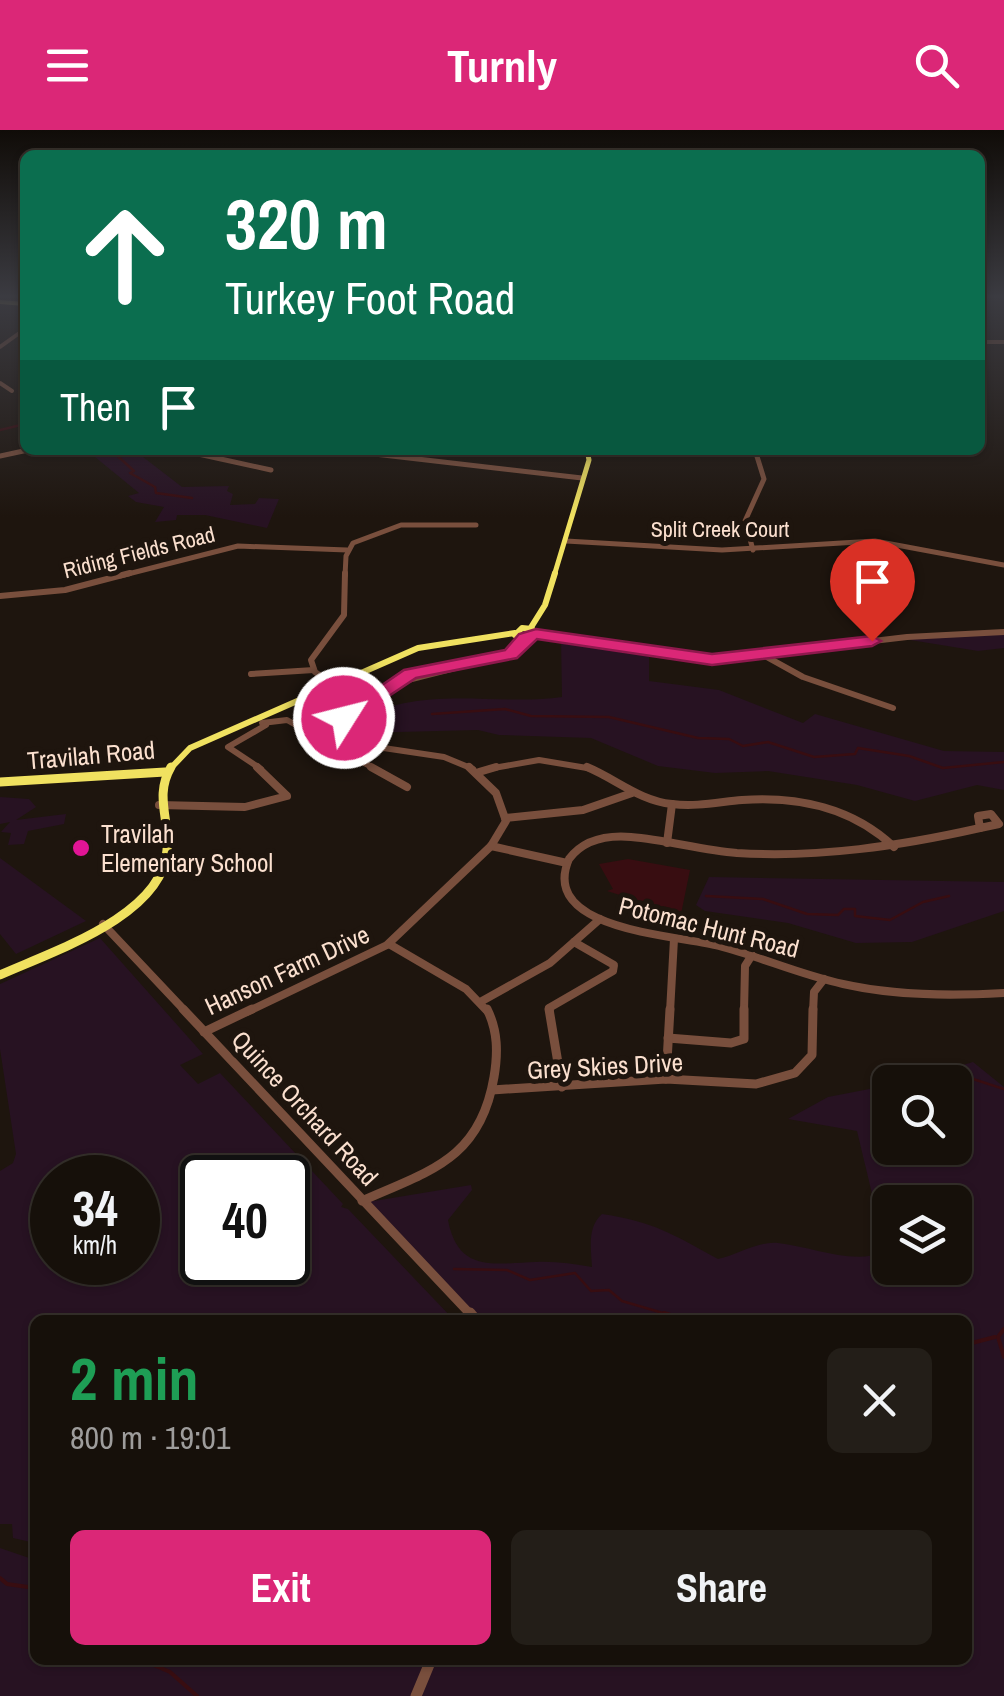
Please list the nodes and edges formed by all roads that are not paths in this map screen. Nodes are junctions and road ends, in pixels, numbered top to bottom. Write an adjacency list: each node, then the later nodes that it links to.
1 (0, 383): 2 (street)
2 (12, 391)
3 (202, 455): 7 (street)
4 (383, 455): 8 (street)
5 (586, 455): 8 (main road)
6 (758, 455): 12 (street)
7 (270, 470)
8 (582, 478): 10 (main road)
9 (476, 524): 11 (street)
10 (565, 542): 12 (street, Split Creek Court); 15 (main road)
11 (348, 550): 14 (street, Riding Fields Road); 20 (street)
12 (753, 550): 13 (street, Split Creek Court)
13 (1004, 565)
14 (0, 596)
15 (533, 632): 17 (main road, Travilah Road); 18 (main road); 19 (street)
16 (1004, 632): 19 (street)
17 (515, 633): 18 (main road); 22 (main road, Travilah Road)
18 (525, 638): 27 (street)
19 (763, 655): 23 (street)
20 (314, 670): 21 (street); 22 (street)
21 (251, 674)
22 (332, 684): 24 (main road, Travilah Road)
23 (893, 708)
24 (254, 718): 25 (street); 26 (main road, Travilah Road)
25 (266, 725): 29 (street); 32 (street)
26 (165, 772): 28 (main road, Travilah Road); 32 (main road)
27 (479, 772): 30 (street); 33 (street)
28 (0, 782)
29 (407, 786)
30 (632, 793): 31 (street); 33 (street)
31 (672, 804): 35 (street); 37 (street)
32 (159, 805): 40 (main road)
33 (505, 818): 36 (street, Hanson Farm Drive)
34 (980, 828): 37 (street)
35 (667, 843): 37 (street); 38 (street)
36 (491, 846): 38 (street); 43 (street, Hanson Farm Drive)
37 (894, 847)
38 (567, 864): 39 (street, Potomac Hunt Road)
39 (600, 919): 41 (street, Potomac Hunt Road); 42 (street)
40 (104, 924): 45 (main road); 49 (street, Quince Orchard Road)
41 (674, 939): 44 (street, Potomac Hunt Road); 50 (street)
42 (574, 942): 48 (street); 52 (street)
43 (388, 944): 48 (street); 49 (street, Hanson Farm Drive)
44 (752, 955): 46 (street, Potomac Hunt Road); 50 (street)
45 (0, 975)
46 (824, 980): 47 (street, Potomac Hunt Road); 51 (street, Grey Skies Drive)
47 (1004, 993)
48 (482, 1001): 53 (street)
49 (204, 1032): 54 (street, Quince Orchard Road)
50 (668, 1038): 51 (street)
51 (666, 1078): 52 (street, Grey Skies Drive)
52 (562, 1087): 53 (street, Grey Skies Drive)
53 (492, 1090): 54 (street)
54 (362, 1201): 55 (street, Quince Orchard Road)
55 (471, 1315)
56 (428, 1665): 57 (street)
57 (416, 1696)

